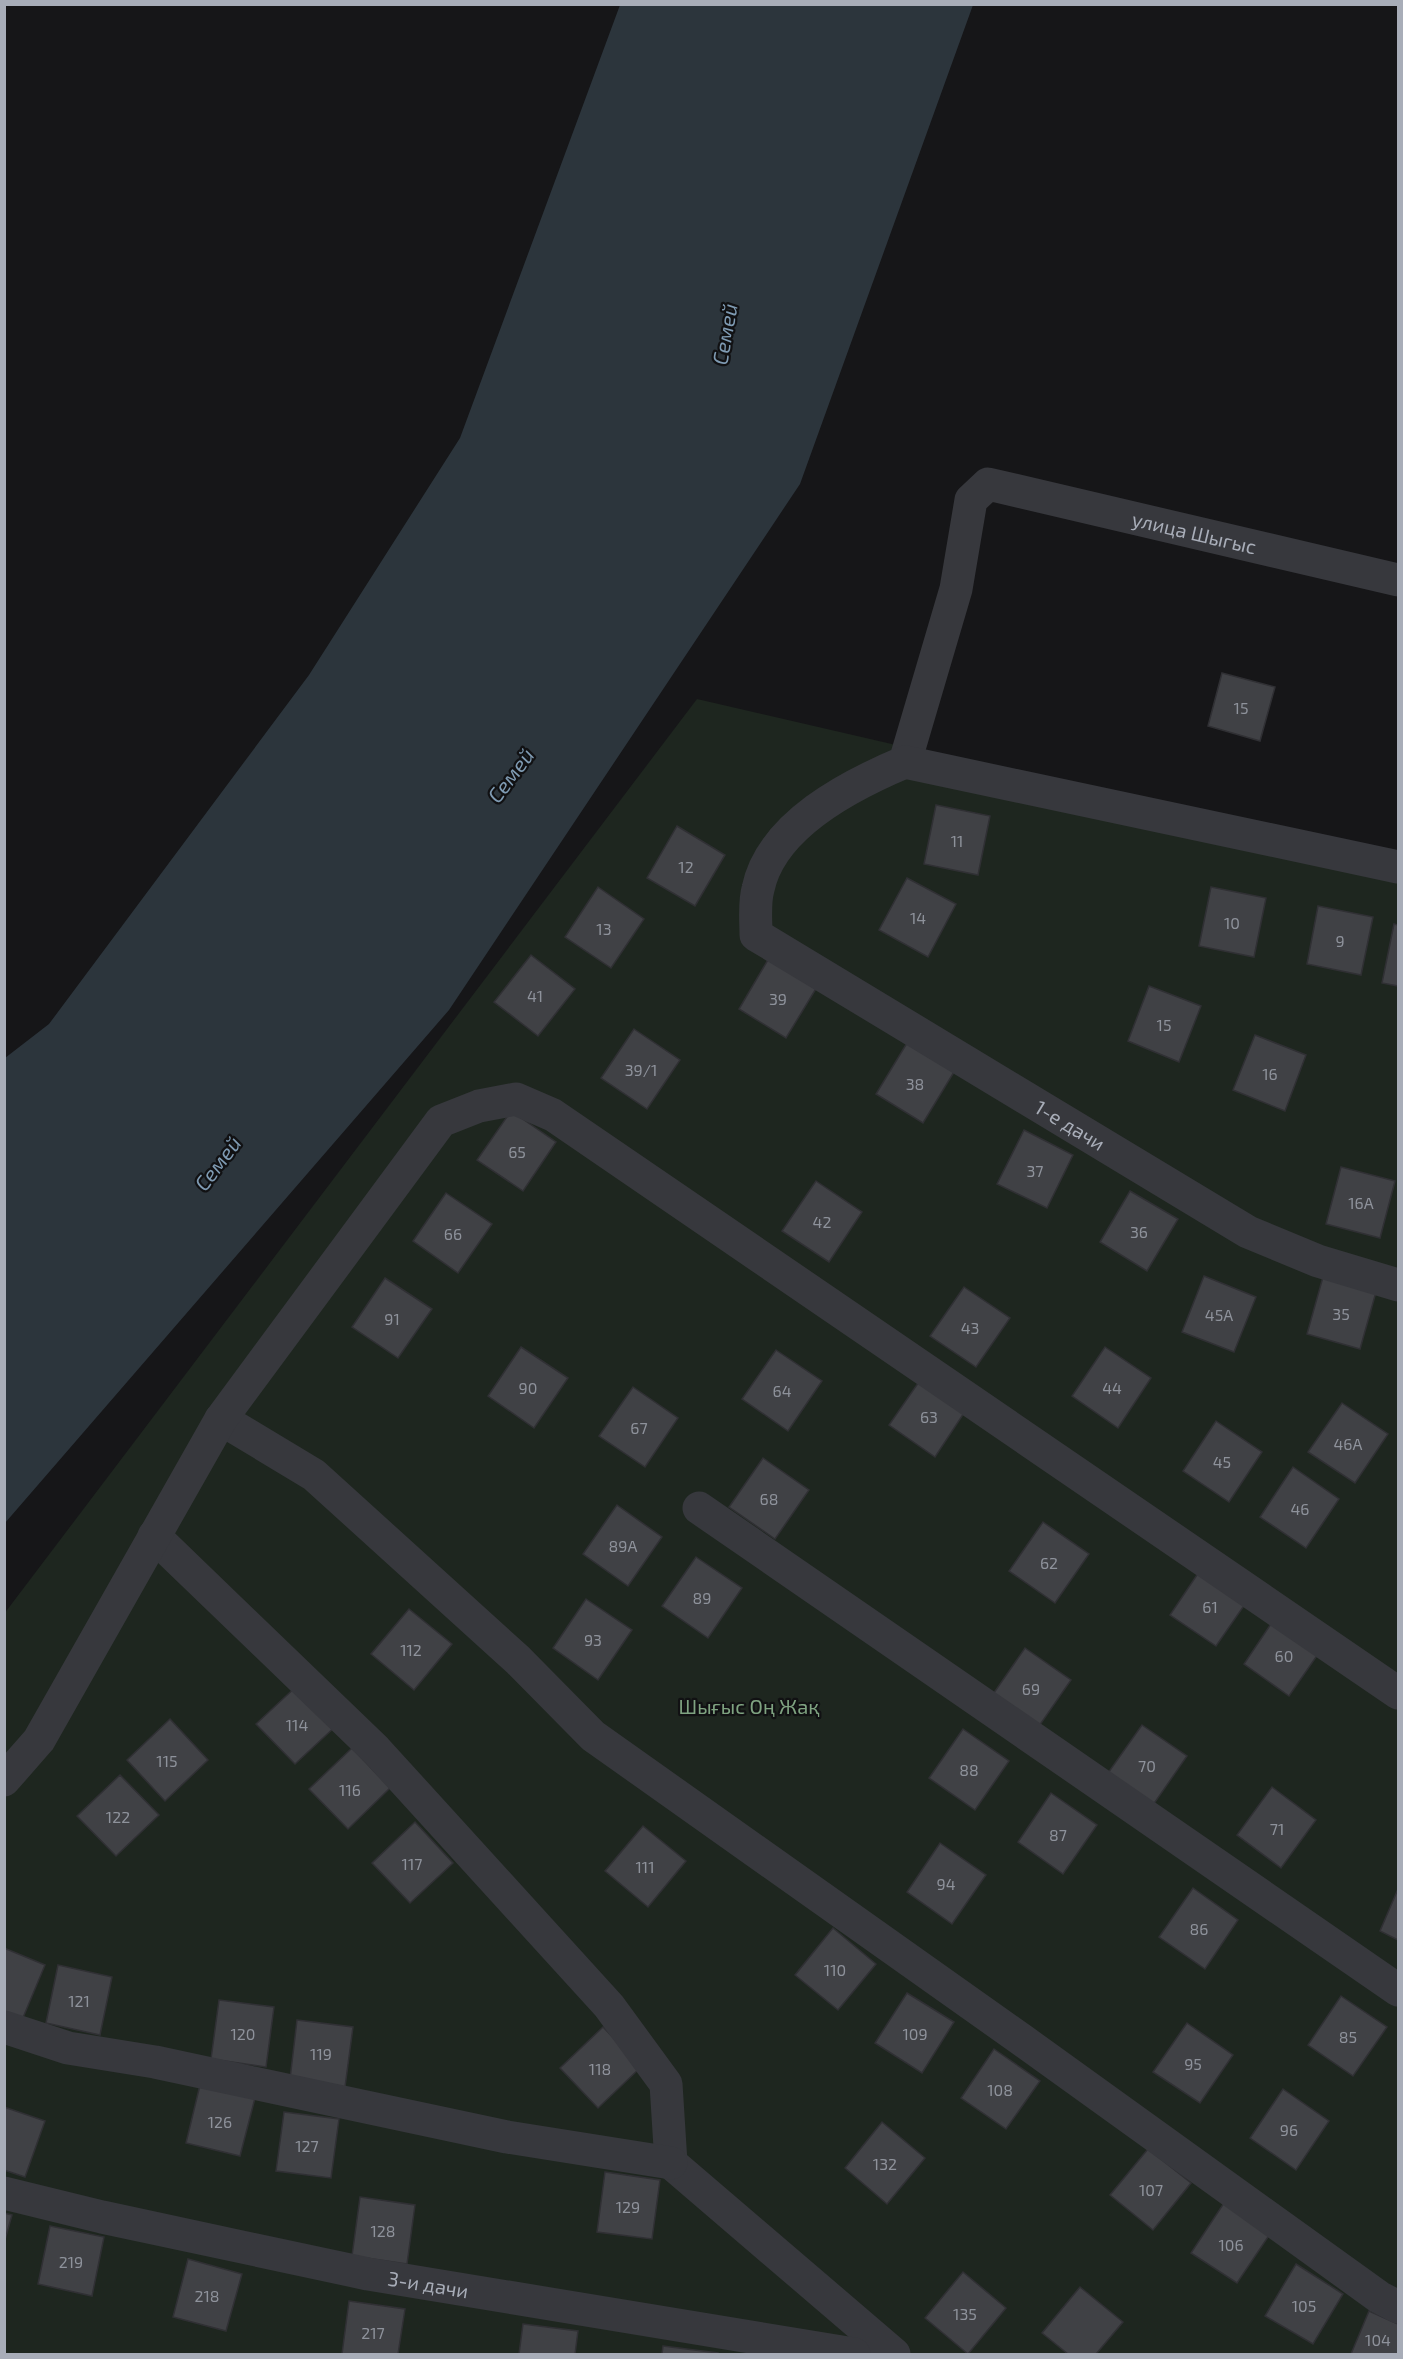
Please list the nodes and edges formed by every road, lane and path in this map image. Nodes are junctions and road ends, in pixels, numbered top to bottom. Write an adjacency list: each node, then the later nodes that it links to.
1 (1398, 580): 2 (street, улица Шыгыс)
2 (905, 762): 3 (street); 4 (street, 1-е дачи)
3 (1398, 867)
4 (1398, 1285)
5 (221, 1419): 7 (street); 8 (street); 14 (street)
6 (699, 1508): 10 (street)
7 (154, 1536): 9 (street); 12 (street)
8 (1398, 1693)
9 (4, 1780)
10 (1398, 1990)
11 (4, 2027): 12 (street)
12 (670, 2163): 16 (street)
13 (4, 2193): 15 (street, 3-и дачи)
14 (1398, 2307)
15 (854, 2355)
16 (894, 2355)

